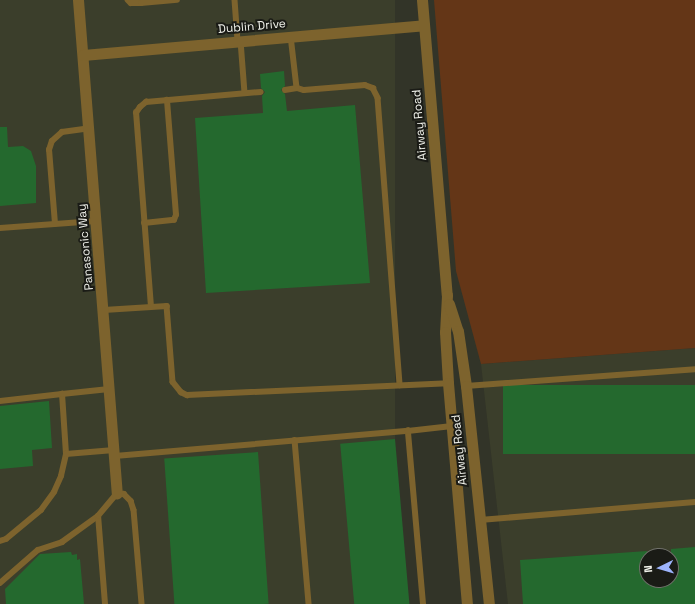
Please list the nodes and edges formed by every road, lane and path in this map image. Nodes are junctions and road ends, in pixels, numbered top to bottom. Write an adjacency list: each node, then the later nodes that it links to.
1 (78, 0): 9 (street, Panasonic Way)
2 (128, 0): 3 (lane)
3 (177, 0)
4 (235, 0): 8 (lane)
5 (422, 0): 6 (street, Airway Road)
6 (424, 25): 7 (street, Dublin Drive); 20 (street, Airway Road)
7 (291, 36): 8 (street, Dublin Drive); 10 (lane)
8 (239, 41): 9 (street, Dublin Drive); 13 (lane)
9 (83, 55): 15 (street, Panasonic Way)
10 (296, 88): 11 (lane); 25 (lane)
11 (285, 90)
12 (261, 92): 13 (lane)
13 (245, 93): 14 (lane)
14 (167, 100): 17 (lane); 17 (lane)
15 (89, 128): 16 (street, Panasonic Way); 18 (lane)
16 (97, 221): 18 (lane); 22 (street, Panasonic Way)
17 (144, 223): 21 (lane)
18 (55, 224): 19 (lane)
19 (0, 228)
20 (447, 295): 24 (street, Airway Road); 26 (street, Airway Road)
21 (151, 307): 22 (lane); 25 (lane)
22 (104, 310): 27 (street, Panasonic Way)
23 (695, 370): 26 (lane)
24 (448, 383): 25 (lane); 30 (street, Airway Road)
25 (400, 385)
26 (466, 386): 38 (street, Airway Road)
27 (110, 389): 28 (lane); 33 (street, Panasonic Way)
28 (62, 394): 29 (lane); 34 (lane)
29 (0, 401)
30 (452, 426): 31 (lane); 45 (street, Airway Road)
31 (408, 431): 32 (lane); 44 (lane)
32 (295, 440): 33 (lane); 43 (lane)
33 (114, 453): 34 (lane); 35 (street, Panasonic Way)
34 (66, 454): 39 (lane)
35 (117, 493): 37 (lane); 42 (lane)
36 (695, 502): 38 (lane)
37 (98, 516): 40 (lane); 41 (lane)
38 (480, 520): 46 (street, Airway Road)
39 (0, 541)
40 (0, 583)
41 (105, 604)
42 (142, 604)
43 (309, 604)
44 (423, 604)
45 (467, 604)
46 (489, 604)

